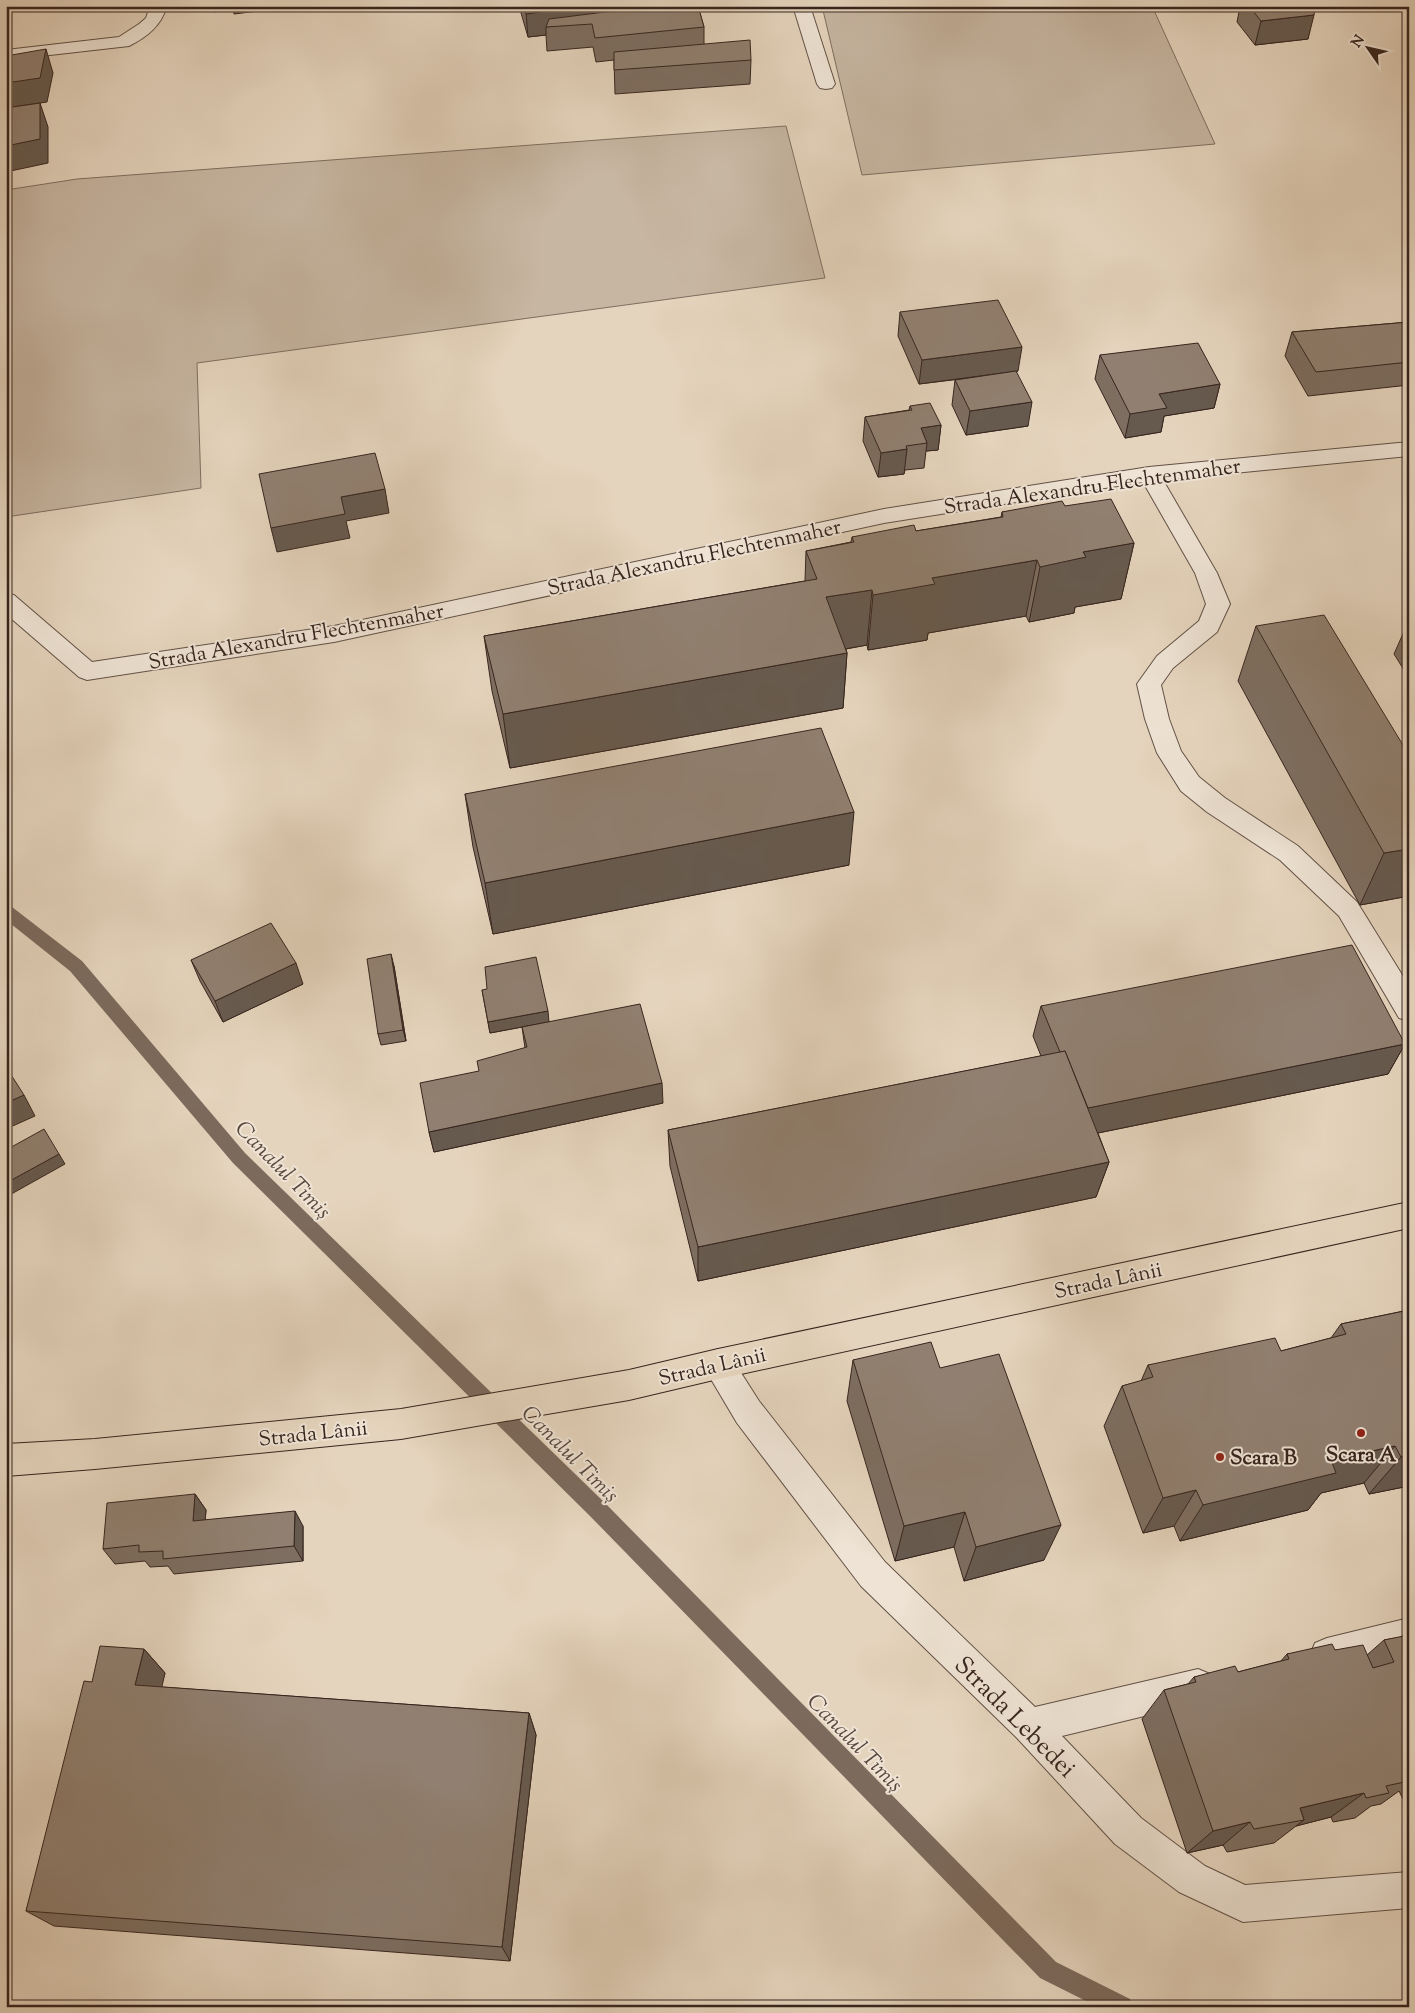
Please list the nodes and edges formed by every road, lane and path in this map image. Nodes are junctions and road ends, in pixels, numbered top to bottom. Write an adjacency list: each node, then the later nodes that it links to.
1 (159, 6): 3 (street)
2 (801, 6): 4 (street)
3 (6, 54)
4 (826, 84)
5 (1409, 449): 6 (street, Strada Alexandru Flechtenmaher)
6 (1149, 474): 7 (street, Strada Alexandru Flechtenmaher); 8 (street)
7 (6, 601)
8 (1409, 1010)
9 (1409, 1215): 10 (main road, Strada Lânii)
10 (718, 1364): 11 (main road, Strada Lânii); 15 (street, Strada Lebedei)
11 (6, 1460)
12 (1409, 1635): 13 (street)
13 (1295, 1662)
14 (1228, 1678): 15 (street)
15 (1029, 1726): 16 (street, Strada Lebedei)
16 (1409, 1890)

